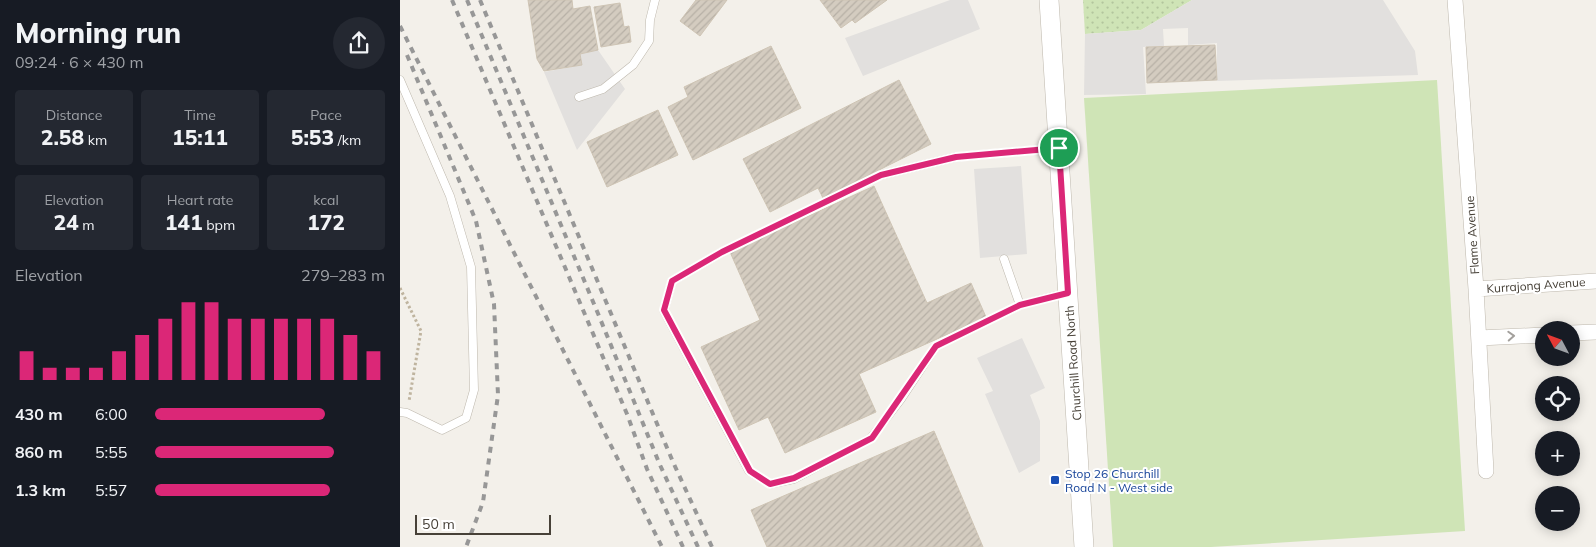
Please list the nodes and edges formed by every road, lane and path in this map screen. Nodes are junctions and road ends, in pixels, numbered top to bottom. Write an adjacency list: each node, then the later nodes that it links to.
1 (655, 0): 5 (lane)
2 (1049, 0): 6 (street, Churchill Road North)
3 (1455, 0): 10 (street, Flame Avenue)
4 (400, 80): 17 (lane)
5 (579, 97)
6 (1059, 148): 11 (street, Churchill Road North); 12 (lane)
7 (1004, 258): 12 (lane)
8 (1596, 281): 10 (street, Kurrajong Avenue)
9 (400, 288): 17 (path)
10 (1476, 289): 16 (street, Flame Avenue)
11 (1068, 293): 12 (lane); 19 (street, Churchill Road North)
12 (1020, 305)
13 (1596, 332): 14 (street)
14 (1580, 333)
15 (1535, 335): 16 (street, one-way to 15)
16 (1479, 338): 18 (street, Flame Avenue)
17 (403, 412)
18 (1486, 471)
19 (1084, 547)

